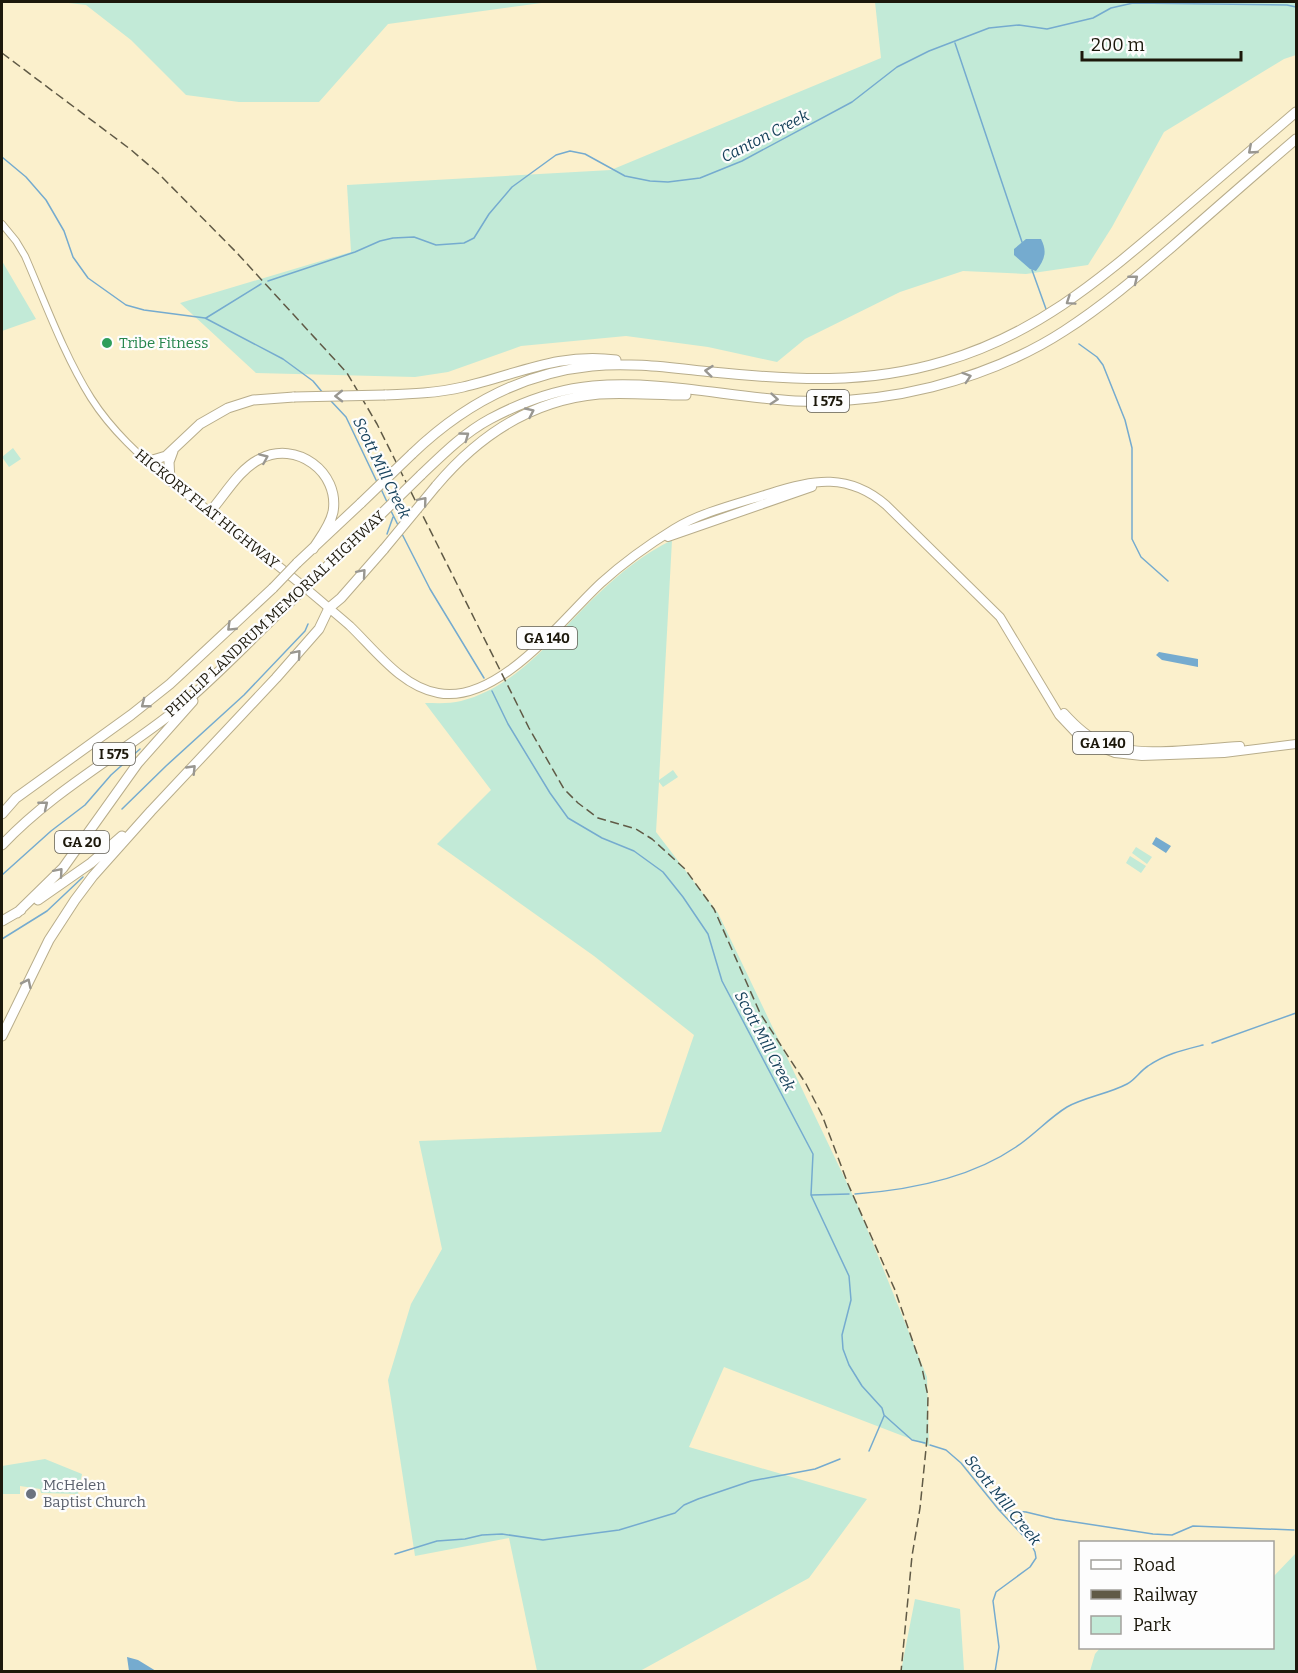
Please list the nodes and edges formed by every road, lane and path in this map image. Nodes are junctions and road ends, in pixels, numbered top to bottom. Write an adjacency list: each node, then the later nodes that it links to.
1 (1296, 112): 4 (highway, PHILLIP LANDRUM MEMORIAL HIGHWAY / I 575, one-way to 4)
2 (1296, 139): 5 (highway, PHILLIP LANDRUM MEMORIAL HIGHWAY / I 575, one-way to 2)
3 (2, 224): 7 (street, HICKORY FLAT HIGHWAY)
4 (660, 366): 6 (highway, one-way to 6, bridge); 10 (highway, PHILLIP LANDRUM MEMORIAL HIGHWAY / I 575, bridge)
5 (746, 396): 11 (highway, one-way to 5, bridge); 14 (highway, PHILLIP LANDRUM MEMORIAL HIGHWAY / I 575, one-way to 5, bridge)
6 (173, 451): 7 (highway); 8 (highway)
7 (147, 462): 8 (street, HICKORY FLAT HIGHWAY)
8 (170, 481): 9 (main road, HICKORY FLAT HIGHWAY)
9 (209, 513): 10 (highway, one-way to 10); 12 (main road, HICKORY FLAT HIGHWAY / GA 140)
10 (313, 549): 16 (highway, PHILLIP LANDRUM MEMORIAL HIGHWAY / I 575, one-way to 16, bridge)
11 (341, 598): 12 (highway); 13 (main road)
12 (328, 608): 13 (main road, HICKORY FLAT HIGHWAY / GA 140); 18 (highway, one-way to 12)
13 (344, 621): 15 (main road, HICKORY FLAT HIGHWAY / GA 140)
14 (226, 663): 20 (highway, PHILLIP LANDRUM MEMORIAL HIGHWAY / I 575, one-way to 14); 21 (highway, GA 20, one-way to 14)
15 (1296, 744)
16 (16, 798): 17 (highway); 19 (highway, PHILLIP LANDRUM MEMORIAL HIGHWAY / I 575)
17 (2, 807)
18 (151, 811): 21 (highway); 23 (highway, one-way to 18)
19 (2, 814)
20 (2, 845)
21 (17, 913): 22 (highway, GA 20)
22 (2, 921)
23 (2, 1036)

